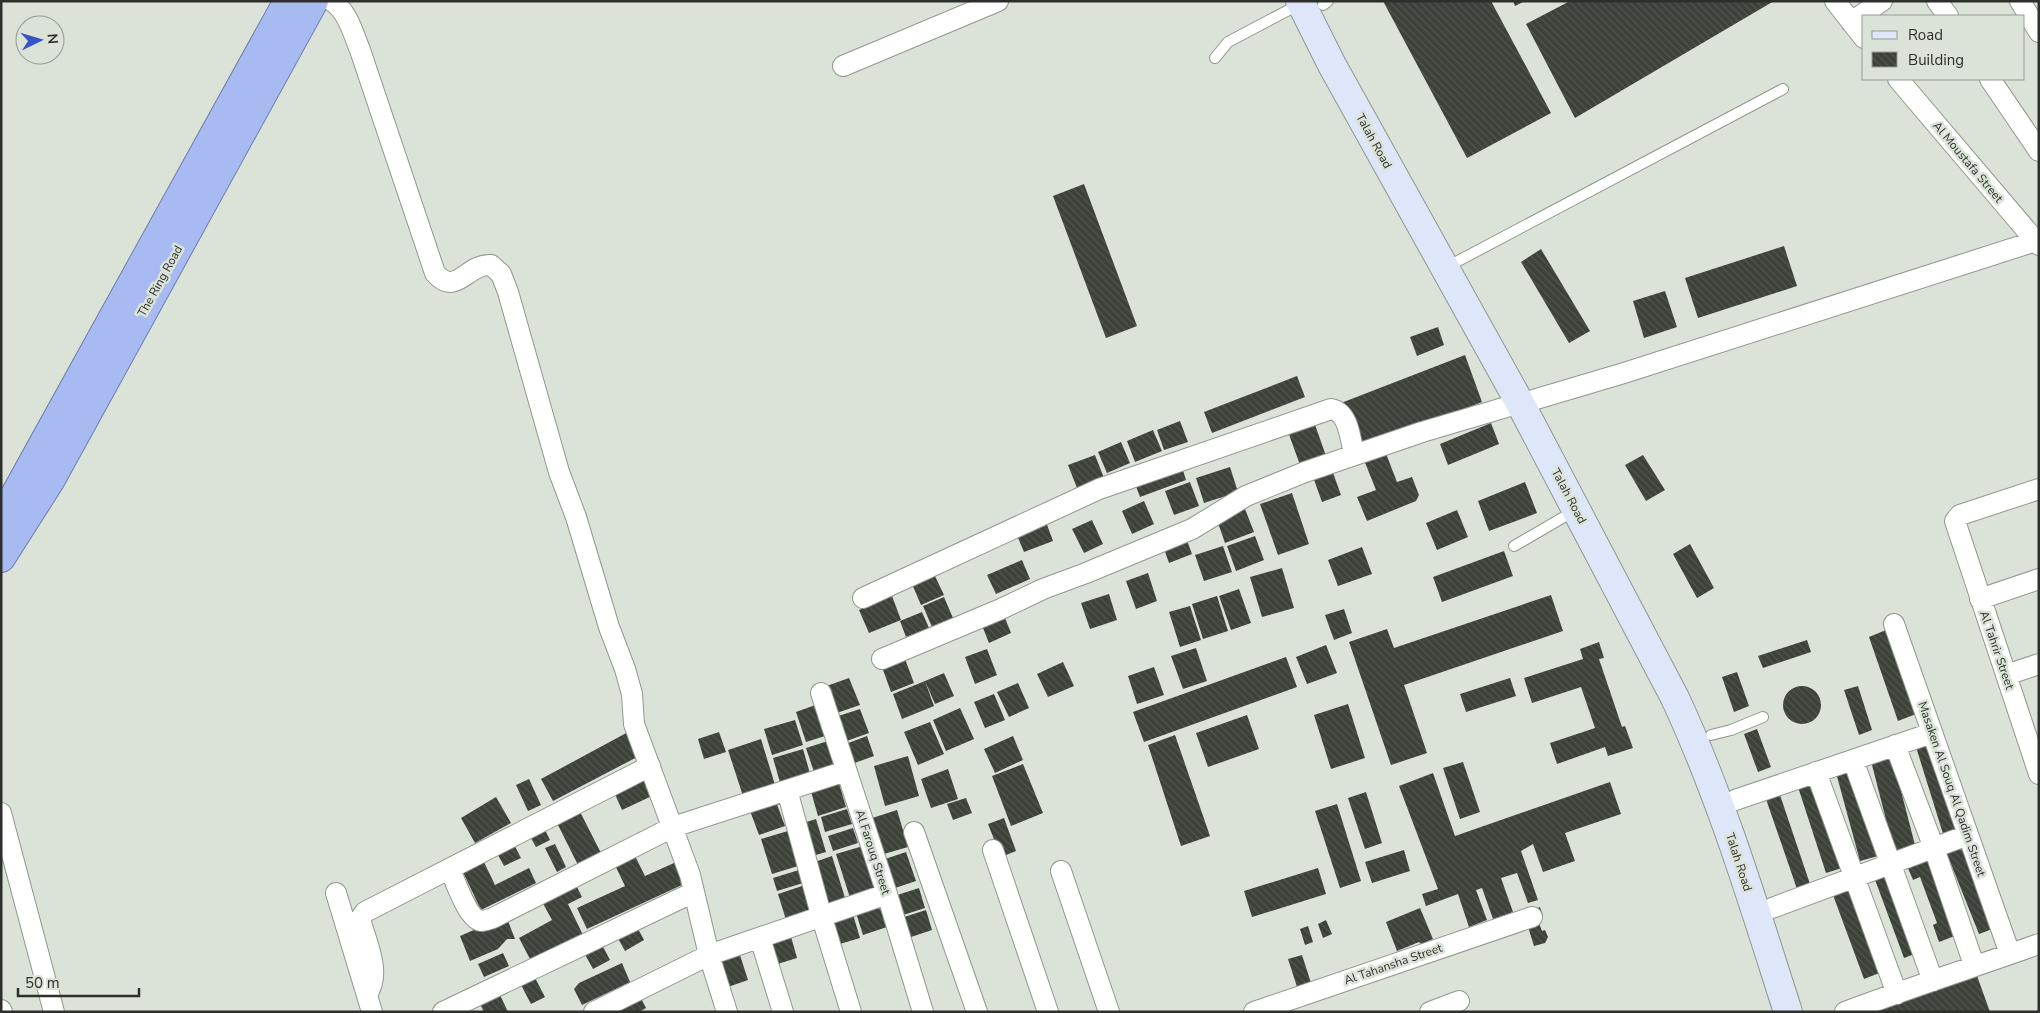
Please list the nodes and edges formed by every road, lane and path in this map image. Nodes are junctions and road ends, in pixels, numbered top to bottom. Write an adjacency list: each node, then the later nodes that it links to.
1 (288, 1): 27 (highway, The Ring Road)
2 (314, 1): 29 (highway, The Ring Road)
3 (332, 1): 44 (street)
4 (998, 1): 15 (street)
5 (1835, 1): 11 (street)
6 (1882, 1): 11 (street)
7 (1937, 1): 10 (street)
8 (1314, 3): 14 (lane); 21 (main road, Talah Road); 22 (main road, Talah Road)
9 (2027, 4): 12 (street)
10 (1947, 15)
11 (1850, 22): 13 (street)
12 (2039, 32)
13 (1862, 36)
14 (1215, 58)
15 (843, 66)
16 (1899, 80): 20 (street, Al Moustafa Street)
17 (1991, 80): 19 (street)
18 (1783, 89): 21 (lane)
19 (2039, 151)
20 (2038, 242): 23 (street)
21 (1458, 261): 22 (main road, Talah Road)
22 (1467, 294): 23 (main road, Talah Road)
23 (1526, 402): 24 (street); 26 (main road, Talah Road); 40 (main road, Talah Road)
24 (1354, 453): 31 (street); 34 (street)
25 (2039, 489): 32 (street, Al Tahrir Street)
26 (1576, 510): 28 (lane); 87 (main road, Talah Road)
27 (1, 520)
28 (1514, 546)
29 (1, 558)
30 (2039, 579): 32 (street)
31 (863, 598)
32 (1980, 599): 36 (street, Al Tahrir Street)
33 (1894, 624): 39 (street, Masaken Al Souq Al Qadim Street)
34 (882, 659)
35 (2039, 664): 36 (street)
36 (2006, 675): 42 (street, Al Tahrir Street)
37 (820, 693): 45 (street, Al Farouq Street)
38 (1763, 717): 40 (lane)
39 (1932, 733): 41 (street); 53 (street, Masaken Al Souq Al Qadim Street)
40 (1710, 735): 49 (main road, Talah Road)
41 (1896, 745): 43 (street); 54 (street)
42 (2035, 752): 47 (street, Al Tahrir Street)
43 (1853, 760): 46 (street); 56 (street)
44 (650, 766): 51 (street); 57 (street)
45 (846, 771): 48 (street); 62 (street, Al Farouq Street)
46 (1816, 772): 49 (street); 59 (street)
47 (2039, 774)
48 (787, 790): 51 (street); 65 (street)
49 (1735, 800): 63 (main road, Talah Road)
50 (1, 813): 75 (street)
51 (673, 827): 57 (street); 60 (street)
52 (914, 832): 82 (street)
53 (1968, 835): 54 (street); 68 (street, Masaken Al Souq Al Qadim Street)
54 (1934, 848): 56 (street); 70 (street)
55 (993, 850): 83 (street)
56 (1890, 864): 59 (street); 71 (street)
57 (450, 869): 74 (street)
58 (1061, 871): 84 (street)
59 (1855, 877): 63 (street); 72 (street)
60 (694, 892): 69 (street); 76 (street)
61 (336, 893): 74 (street)
62 (887, 894): 65 (street); 81 (street, Al Farouq Street)
63 (1772, 908): 88 (main road, Talah Road)
64 (1532, 917): 85 (street, Al Tahansha Street)
65 (822, 918): 66 (street); 80 (street)
66 (760, 938): 69 (street); 79 (street)
67 (2039, 944): 68 (street)
68 (2010, 954): 70 (street)
69 (709, 955): 77 (street); 78 (street)
70 (1974, 965): 71 (street)
71 (1933, 981): 72 (street)
72 (1897, 994): 89 (street)
73 (1459, 1001): 86 (street)
74 (370, 1003)
75 (54, 1012)
76 (443, 1012)
77 (594, 1012)
78 (727, 1012)
79 (782, 1012)
80 (851, 1012)
81 (923, 1012)
82 (977, 1012)
83 (1048, 1012)
84 (1109, 1012)
85 (1254, 1012)
86 (1430, 1012)
87 (1788, 1012)
88 (1806, 1012)
89 (1845, 1012)

